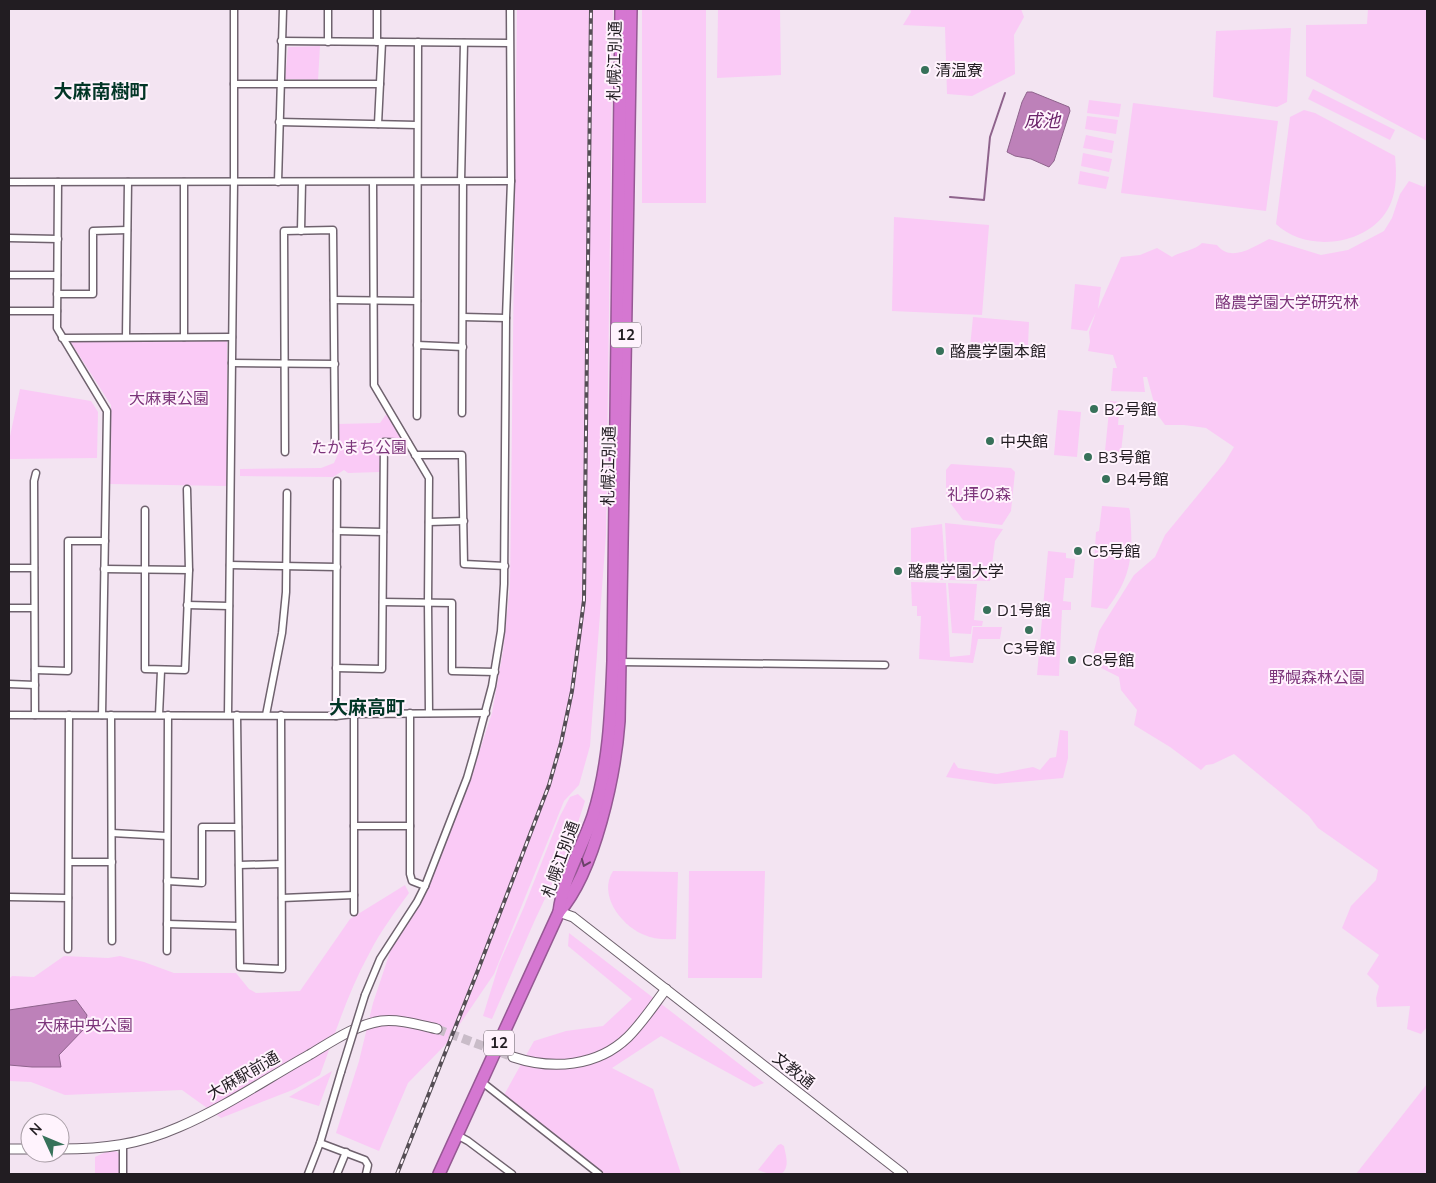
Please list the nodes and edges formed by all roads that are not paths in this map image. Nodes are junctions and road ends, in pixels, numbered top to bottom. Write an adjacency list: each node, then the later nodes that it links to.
1 (234, 9): 15 (street)
2 (282, 9): 8 (street)
3 (328, 9): 9 (street)
4 (377, 9): 10 (street)
5 (510, 9): 13 (street)
6 (621, 9): 85 (highway, 札幌江別通 / 12)
7 (630, 9): 85 (highway, 札幌江別通 / 12)
8 (281, 41): 9 (street); 14 (street)
9 (328, 42): 10 (street)
10 (379, 42): 11 (street); 16 (street)
11 (418, 42): 12 (street); 19 (street)
12 (464, 43): 13 (street); 21 (street)
13 (510, 43): 20 (street)
14 (280, 83): 15 (street); 16 (street); 17 (street)
15 (234, 84): 26 (street)
16 (380, 84): 18 (street)
17 (279, 122): 18 (street); 27 (street)
18 (378, 124): 19 (street)
19 (417, 125): 30 (street)
20 (511, 180): 21 (street); 44 (street)
21 (462, 181): 30 (street); 43 (street)
22 (9, 182): 23 (street)
23 (58, 182): 24 (street); 34 (street)
24 (128, 182): 25 (street); 31 (street)
25 (184, 182): 26 (street); 45 (street)
26 (234, 182): 27 (street); 46 (street)
27 (278, 182): 28 (street)
28 (302, 182): 29 (street); 32 (street)
29 (373, 182): 30 (street); 39 (street)
30 (417, 182): 40 (street)
31 (127, 230): 37 (street); 48 (street)
32 (301, 231): 38 (street); 52 (street)
33 (9, 238): 34 (street)
34 (58, 239): 36 (street)
35 (9, 275): 36 (street)
36 (57, 275): 37 (street)
37 (57, 294): 42 (street)
38 (334, 300): 39 (street); 53 (street)
39 (373, 300): 40 (street); 56 (street)
40 (417, 300): 49 (street)
41 (9, 311): 42 (street)
42 (57, 311): 47 (street)
43 (463, 317): 44 (street); 50 (street)
44 (506, 318): 71 (street)
45 (184, 337): 46 (street); 48 (street)
46 (232, 337): 51 (street)
47 (62, 338): 48 (street); 69 (street)
48 (126, 338)
49 (417, 345): 50 (street); 55 (street)
50 (463, 347): 54 (street)
51 (232, 363): 52 (street); 70 (street)
52 (283, 364): 53 (street); 58 (street)
53 (334, 364): 57 (street)
54 (462, 413)
55 (418, 416)
56 (408, 443): 59 (street); 68 (street)
57 (335, 449)
58 (285, 452)
59 (415, 455): 65 (street); 66 (street)
60 (36, 473): 75 (street)
61 (337, 481): 67 (street)
62 (187, 488): 78 (street)
63 (287, 493): 72 (street)
64 (145, 510): 77 (street)
65 (464, 521): 66 (street); 71 (street)
66 (429, 522): 80 (street)
67 (337, 531): 68 (street); 73 (street)
68 (383, 532): 79 (street)
69 (105, 541): 76 (street); 88 (street)
70 (230, 565): 72 (street); 82 (street)
71 (505, 566): 90 (street)
72 (286, 567): 73 (street); 106 (street)
73 (337, 567): 87 (street)
74 (9, 568): 75 (street)
75 (34, 568): 84 (street)
76 (104, 569): 77 (street); 100 (street)
77 (145, 569): 78 (street); 89 (street)
78 (189, 570): 81 (street)
79 (382, 602): 80 (street); 87 (street)
80 (428, 603): 90 (street); 94 (street)
81 (188, 605): 82 (street); 89 (street)
82 (229, 606): 104 (street)
83 (9, 608): 84 (street)
84 (34, 608): 88 (street)
85 (617, 662): 86 (street); 125 (highway, 札幌江別通 / 12)
86 (886, 665)
87 (336, 668): 108 (street)
88 (34, 670): 92 (street)
89 (161, 671): 102 (street)
90 (495, 672): 95 (street)
91 (9, 684): 92 (street)
92 (35, 685): 98 (street)
93 (410, 713): 94 (street); 96 (street); 110 (street)
94 (429, 713): 95 (street)
95 (486, 713): 119 (street)
96 (354, 714): 108 (street); 109 (street)
97 (9, 715): 98 (street)
98 (35, 715): 99 (street)
99 (69, 715): 100 (street); 114 (street)
100 (102, 715): 101 (street)
101 (111, 715): 102 (street); 112 (street)
102 (159, 715): 103 (street)
103 (168, 715): 104 (street); 113 (street)
104 (228, 715): 105 (street)
105 (237, 715): 106 (street); 111 (street)
106 (266, 715): 107 (street)
107 (280, 715): 108 (street); 116 (street)
108 (336, 716)
109 (354, 826): 110 (street); 120 (street)
110 (410, 826): 119 (street)
111 (238, 827): 117 (street); 118 (street)
112 (112, 834): 113 (street); 115 (street)
113 (167, 836): 118 (street)
114 (69, 862): 115 (street); 122 (street)
115 (112, 862): 128 (street)
116 (281, 864): 117 (street); 123 (street)
117 (239, 865): 127 (street)
118 (167, 882): 126 (street)
119 (424, 886): 136 (street, bridge)
120 (354, 895): 123 (street); 124 (street)
121 (9, 897): 122 (street)
122 (68, 898): 129 (street)
123 (282, 898): 127 (street)
124 (354, 912)
125 (559, 912): 131 (street); 134 (highway, 札幌江別通 / 12)
126 (167, 924): 127 (street); 130 (street)
127 (239, 926)
128 (112, 941)
129 (68, 949)
130 (167, 951)
131 (666, 989): 133 (street); 147 (street, 文教通)
132 (437, 1029): 137 (street, 大麻駅前通)
133 (513, 1057)
134 (482, 1082): 135 (highway, 札幌江別通 / 12); 146 (street)
135 (457, 1135): 144 (highway, 札幌江別通 / 12); 145 (street)
136 (320, 1143): 139 (street); 141 (street)
137 (123, 1145): 138 (street, 大麻駅前通); 140 (street)
138 (70, 1149)
139 (346, 1152): 142 (street); 143 (street)
140 (123, 1174)
141 (308, 1174)
142 (337, 1174)
143 (366, 1174)
144 (439, 1174)
145 (512, 1174)
146 (599, 1174)
147 (903, 1174)

